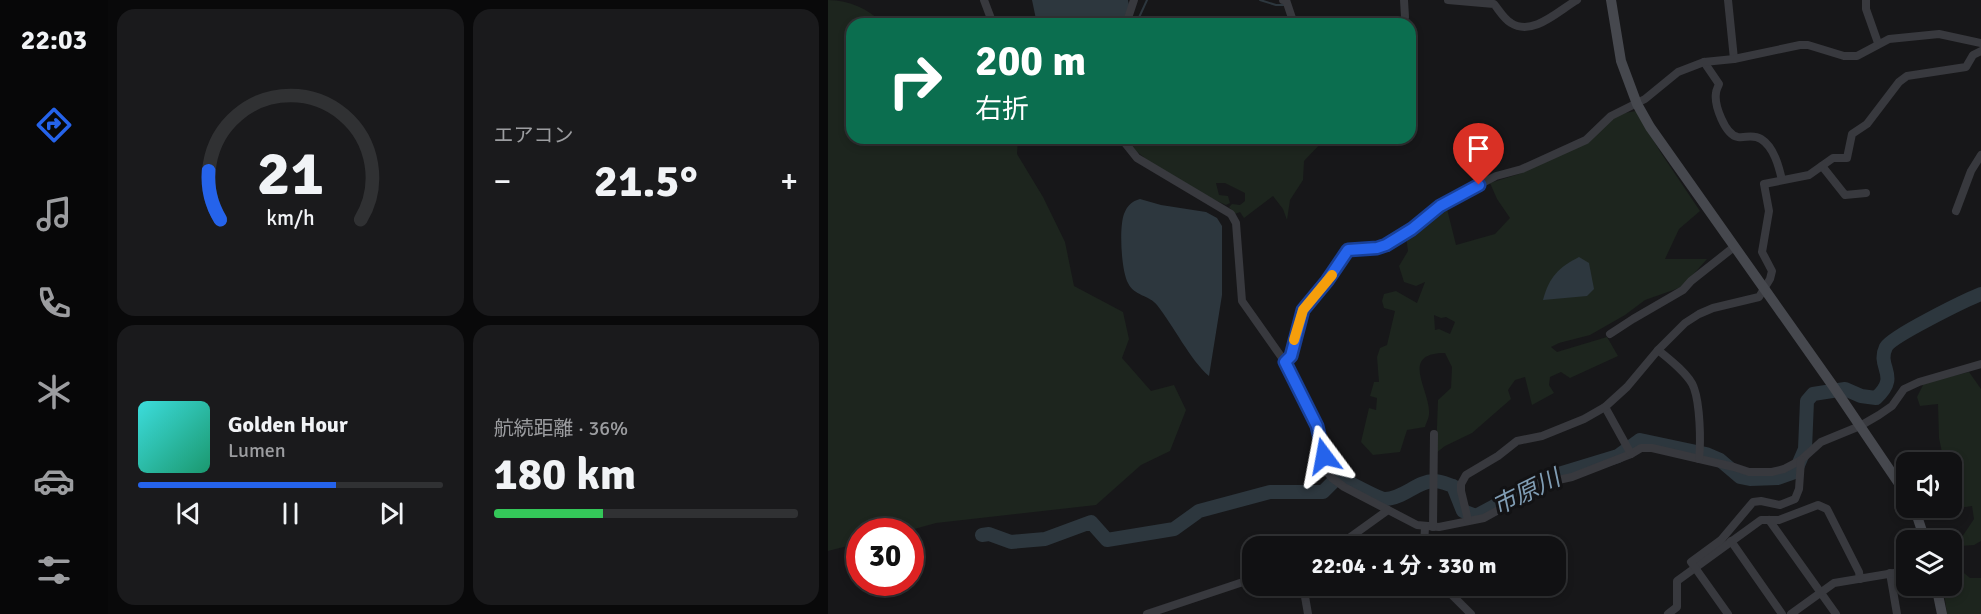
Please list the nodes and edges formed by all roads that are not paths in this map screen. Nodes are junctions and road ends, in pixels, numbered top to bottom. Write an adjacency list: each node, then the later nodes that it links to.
1 (984, 0): 10 (street)
2 (1134, 0): 11 (street)
3 (1283, 0): 12 (street)
4 (1404, 0): 13 (street)
5 (1448, 0): 6 (street)
6 (1576, 0)
7 (1611, 0): 19 (street)
8 (1728, 0): 17 (street)
9 (1866, 0): 14 (street)
10 (991, 18)
11 (1128, 18)
12 (1292, 18)
13 (1405, 18)
14 (1878, 43): 15 (street); 17 (street)
15 (1981, 43)
16 (1981, 51): 22 (street)
17 (1734, 59): 18 (street)
18 (1704, 63): 19 (street); 23 (street)
19 (1637, 104): 26 (street); 30 (street)
20 (1126, 144): 30 (street)
21 (1981, 155): 25 (street)
22 (1822, 166): 23 (street); 24 (street)
23 (1782, 180): 27 (street)
24 (1866, 193)
25 (1956, 211)
26 (1734, 247): 27 (street); 28 (street)
27 (1764, 290): 29 (street); 33 (street)
28 (1610, 334)
29 (1658, 350): 32 (street); 36 (street)
30 (1285, 362): 39 (street)
31 (1981, 364): 33 (street)
32 (1605, 407): 35 (street); 40 (street)
33 (1860, 426): 37 (street); 38 (street)
34 (1434, 434): 42 (street)
35 (1631, 454): 36 (street); 40 (street)
36 (1699, 459): 37 (street)
37 (1801, 460): 46 (street)
38 (1896, 479)
39 (1389, 510): 42 (street); 43 (street)
40 (1468, 520): 42 (street)
41 (1768, 520): 45 (street); 49 (street); 51 (street)
42 (1429, 527): 44 (street)
43 (1352, 536)
44 (1427, 536)
45 (1731, 541): 46 (street); 60 (street)
46 (1694, 567): 55 (street); 59 (street)
47 (1896, 572): 48 (street)
48 (1890, 573): 49 (street); 63 (street)
49 (1860, 579): 51 (street)
50 (1242, 582): 56 (street)
51 (1821, 593): 61 (street); 62 (street)
52 (1305, 596): 57 (street)
53 (1453, 596): 58 (street)
54 (1938, 596): 64 (street)
55 (1671, 613)
56 (1147, 614)
57 (1308, 614)
58 (1470, 614)
59 (1728, 614)
60 (1782, 614)
61 (1791, 614)
62 (1836, 614)
63 (1897, 614)
64 (1942, 614)

